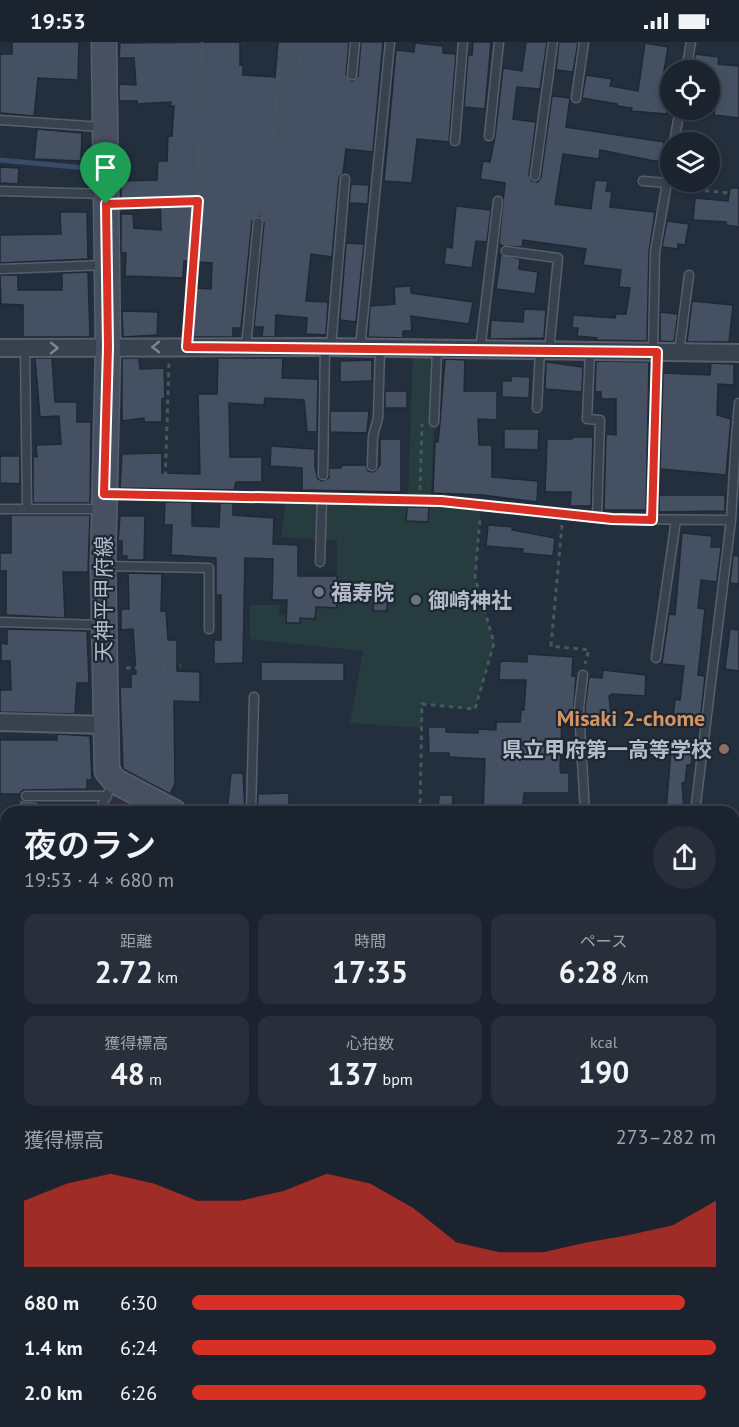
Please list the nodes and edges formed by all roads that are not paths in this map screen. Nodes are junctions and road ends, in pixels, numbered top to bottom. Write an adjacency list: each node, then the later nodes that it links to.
1 (104, 42): 13 (main road, 天神平甲府線)
2 (355, 42): 10 (lane)
3 (390, 42): 34 (lane)
4 (462, 42): 15 (lane)
5 (500, 42): 14 (lane)
6 (553, 42): 16 (lane)
7 (584, 42): 11 (lane)
8 (691, 42): 9 (lane)
9 (688, 60)
10 (352, 75)
11 (576, 98)
12 (0, 120): 13 (lane)
13 (105, 128): 22 (main road, 天神平甲府線)
14 (489, 136)
15 (455, 141)
16 (535, 176)
17 (345, 179): 31 (lane)
18 (643, 181): 19 (lane)
19 (660, 184)
20 (0, 191): 22 (lane)
21 (666, 192): 40 (lane)
22 (106, 199): 26 (main road, 天神平甲府線)
23 (498, 201): 37 (lane)
24 (258, 222): 30 (lane)
25 (506, 251): 38 (lane)
26 (107, 265): 27 (lane); 29 (main road, 天神平甲府線)
27 (0, 269)
28 (689, 275): 41 (lane)
29 (108, 347): 30 (street, one-way to 29); 33 (street, one-way to 29); 50 (main road, 天神平甲府線)
30 (246, 347): 31 (street)
31 (328, 347): 34 (street); 48 (lane)
32 (0, 348): 33 (street)
33 (25, 348): 52 (lane)
34 (360, 349): 35 (street)
35 (380, 349): 36 (street); 47 (lane)
36 (437, 350): 37 (street); 45 (lane)
37 (480, 350): 38 (street)
38 (545, 351): 39 (street); 44 (lane)
39 (590, 351): 40 (street); 53 (lane)
40 (655, 352): 41 (street); 54 (lane)
41 (679, 352): 42 (street)
42 (739, 353)
43 (739, 403): 46 (lane)
44 (537, 408)
45 (434, 422)
46 (738, 438): 56 (lane)
47 (372, 466)
48 (323, 475)
49 (322, 499): 50 (lane); 53 (lane); 57 (lane)
50 (104, 502): 52 (lane); 58 (main road, 天神平甲府線)
51 (0, 509): 52 (lane)
52 (27, 509)
53 (597, 518): 54 (lane)
54 (652, 520): 55 (lane)
55 (676, 520): 56 (lane); 62 (lane)
56 (731, 520): 73 (lane)
57 (320, 562)
58 (103, 566): 60 (main road, 天神平甲府線); 61 (lane)
59 (0, 622): 60 (lane)
60 (103, 625): 66 (main road, 天神平甲府線)
61 (209, 629)
62 (656, 658)
63 (583, 675): 72 (lane)
64 (254, 697): 71 (lane)
65 (0, 722): 66 (street)
66 (106, 725): 67 (main road, 天神平甲府線)
67 (111, 788): 68 (lane); 69 (lane); 70 (main road)
68 (26, 796)
69 (102, 806)
70 (158, 806)
71 (251, 806)
72 (585, 806)
73 (696, 806)

